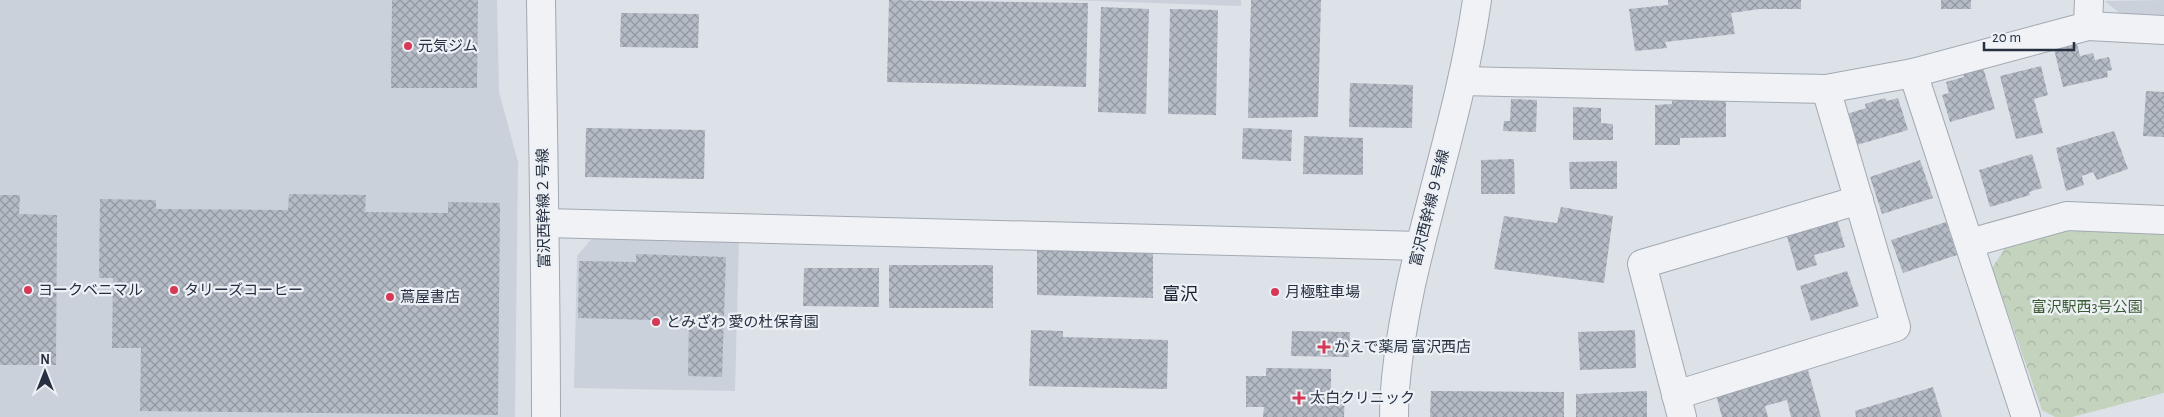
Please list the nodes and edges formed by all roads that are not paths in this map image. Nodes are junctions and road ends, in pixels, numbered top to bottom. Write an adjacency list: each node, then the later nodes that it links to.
1 (541, 0): 10 (street, 富沢西幹線２号線)
2 (1478, 0): 6 (street, 富沢西幹線９号線)
3 (2089, 13): 4 (street); 5 (street)
4 (2164, 30)
5 (1913, 72): 7 (street); 11 (street)
6 (1462, 81): 7 (street); 12 (street, 富沢西幹線９号線)
7 (1826, 89): 8 (street)
8 (1859, 200): 13 (street); 13 (street)
9 (2164, 220): 11 (street)
10 (546, 223): 12 (street); 14 (street, 富沢西幹線２号線)
11 (1970, 243): 16 (street)
12 (1420, 246): 15 (street, 富沢西幹線９号線)
13 (1679, 406)
14 (546, 417)
15 (1394, 417)
16 (2026, 417)

